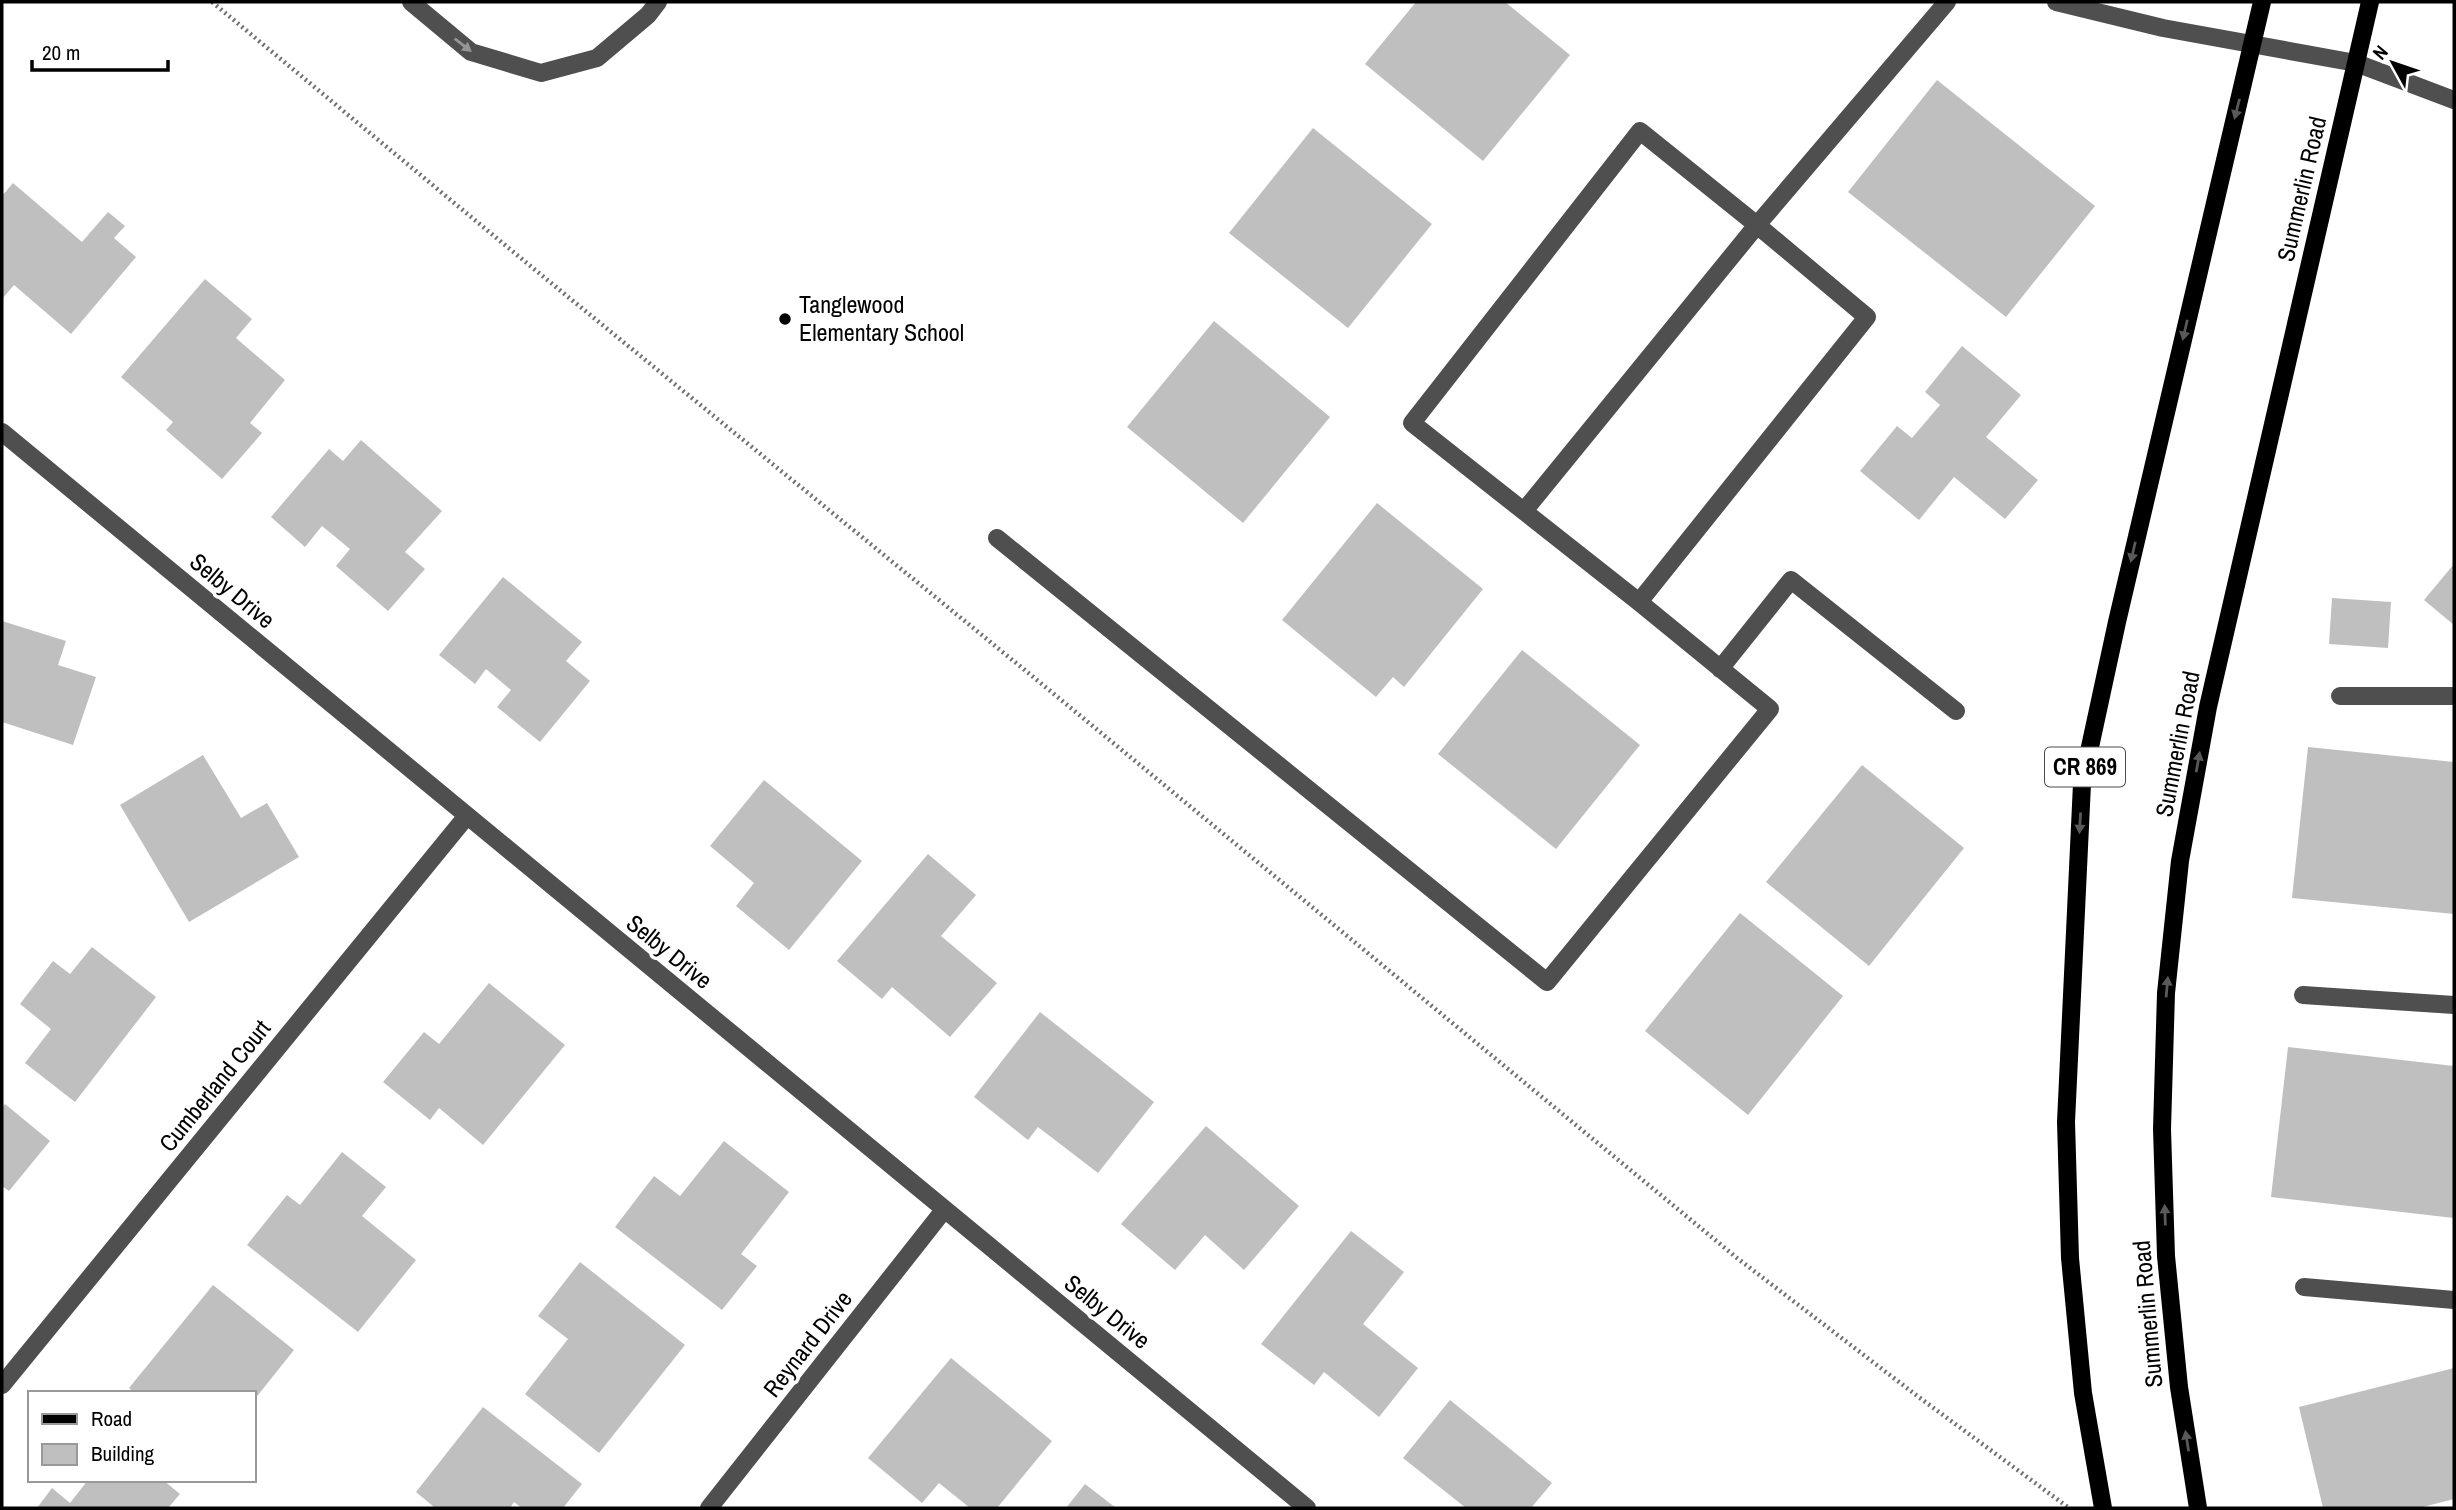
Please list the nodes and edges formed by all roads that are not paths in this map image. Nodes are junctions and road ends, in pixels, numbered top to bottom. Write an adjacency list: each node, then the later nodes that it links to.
1 (411, 2): 2 (street, one-way to 2)
2 (658, 2)
3 (1947, 2): 10 (street)
4 (2056, 2): 7 (street)
5 (2262, 2): 7 (main road, CR 869)
6 (2370, 2): 8 (main road, Summerlin Road)
7 (2253, 43): 8 (street); 28 (main road, CR 869, one-way to 28)
8 (2356, 63): 9 (street); 29 (main road, Summerlin Road, one-way to 8)
9 (2454, 100)
10 (1757, 225): 12 (street); 12 (street); 14 (street)
11 (2, 432): 19 (street, Selby Drive)
12 (1524, 511): 14 (street)
13 (997, 538): 15 (street)
14 (1639, 602): 15 (street)
15 (1720, 669): 18 (street)
16 (2340, 696): 17 (street)
17 (2454, 696)
18 (1956, 711)
19 (466, 817): 22 (street, Selby Drive); 25 (street, Cumberland Court)
20 (2303, 995): 21 (street)
21 (2454, 1005)
22 (944, 1210): 26 (street, Reynard Drive); 27 (street, Selby Drive)
23 (2304, 1287): 24 (street)
24 (2454, 1300)
25 (2, 1385)
26 (709, 1508)
27 (1307, 1508)
28 (2103, 1508)
29 (2198, 1508)

